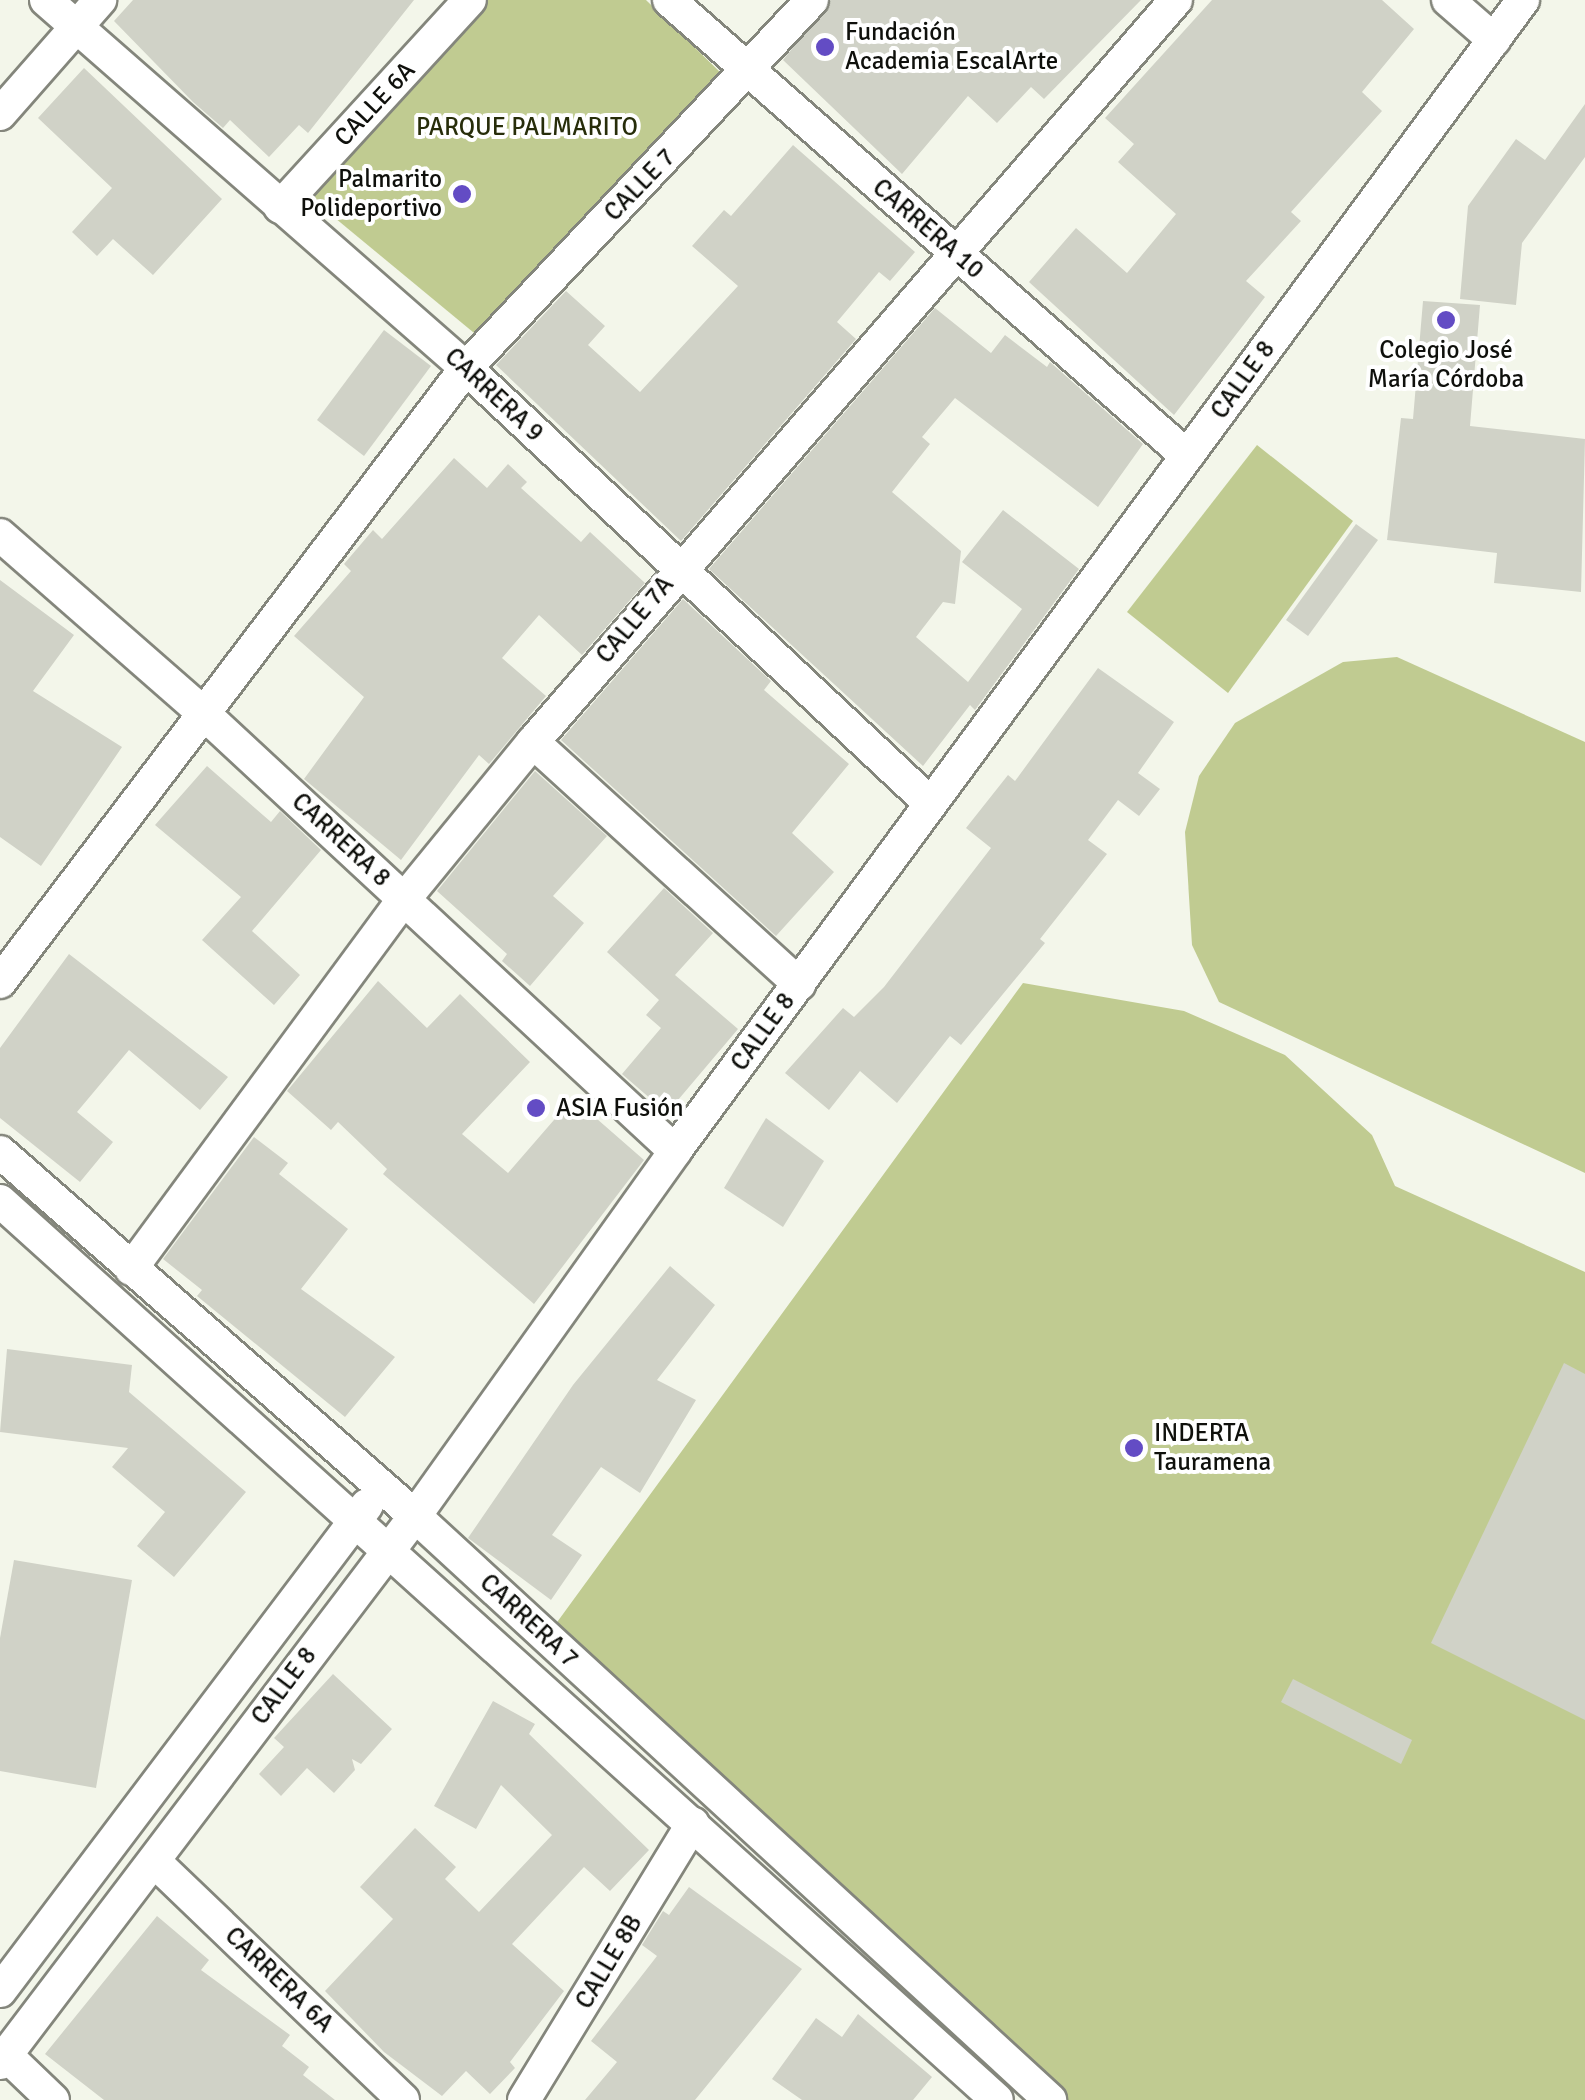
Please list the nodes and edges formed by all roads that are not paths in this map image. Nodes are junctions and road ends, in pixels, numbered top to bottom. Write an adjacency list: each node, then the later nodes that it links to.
1 (46, 0): 9 (street, CARRERA 9)
2 (100, 0): 9 (street)
3 (470, 0): 13 (street, CALLE 6A)
4 (669, 0): 11 (street, CARRERA 10)
5 (812, 0): 11 (street, CALLE 7)
6 (1176, 0): 14 (street, CALLE 7A)
7 (1448, 0): 10 (street)
8 (1523, 0): 10 (street, CALLE 8)
9 (77, 26): 12 (street); 13 (street, CARRERA 9)
10 (1494, 40): 16 (street, CALLE 8)
11 (748, 72): 14 (street, CARRERA 10); 15 (street, CALLE 7)
12 (0, 114)
13 (280, 207): 15 (street, CARRERA 9)
14 (955, 252): 16 (street, CARRERA 10); 18 (street, CALLE 7A)
15 (466, 368): 18 (street, CARRERA 9); 19 (street, CALLE 7)
16 (1187, 456): 21 (street, CALLE 8)
17 (0, 535): 19 (street, CARRERA 8)
18 (679, 568): 20 (street, CALLE 7A); 21 (street, CARRERA 9)
19 (202, 711): 22 (street, CARRERA 8); 23 (street, CALLE 7)
20 (532, 742): 22 (street, CALLE 7A); 24 (street)
21 (931, 804): 24 (street, CALLE 8)
22 (402, 902): 25 (street, CARRERA 8); 28 (street, CALLE 7A)
23 (0, 982)
24 (799, 984): 25 (street, CALLE 8)
25 (675, 1151): 30 (street, CALLE 8)
26 (0, 1152): 28 (street, CARRERA 7)
27 (0, 1201): 31 (street, CARRERA 7)
28 (130, 1268): 29 (street, CARRERA 7)
29 (379, 1490): 30 (street, CARRERA 7); 31 (street, CALLE 8)
30 (415, 1516): 32 (street, CALLE 8); 41 (street, CARRERA 7)
31 (354, 1520): 32 (street, CARRERA 7); 35 (street, CALLE 8)
32 (386, 1549): 33 (street, CARRERA 7); 34 (street, CALLE 8)
33 (693, 1823): 39 (street, CALLE 8B); 40 (street, CARRERA 7)
34 (154, 1861): 36 (street, CALLE 8); 38 (street, CARRERA 6A)
35 (0, 1990)
36 (3, 2059): 37 (street)
37 (53, 2100)
38 (403, 2100)
39 (524, 2100)
40 (997, 2100)
41 (1050, 2100)

